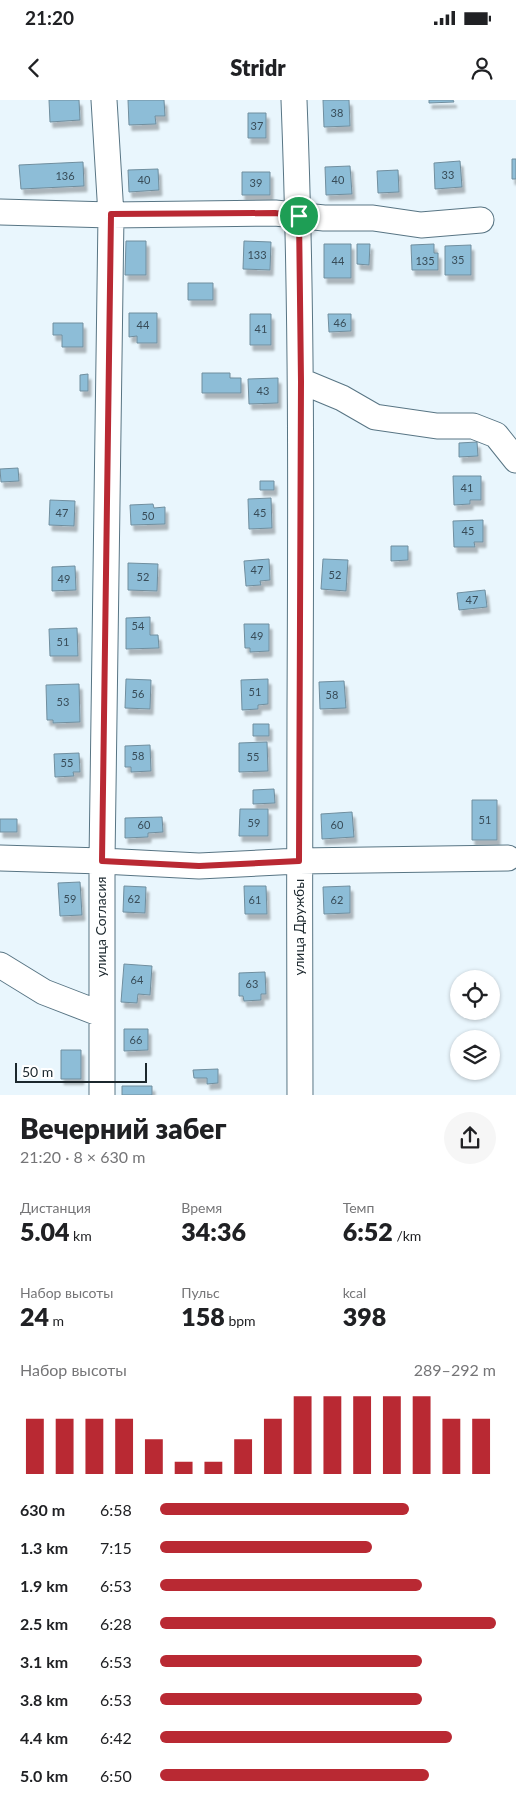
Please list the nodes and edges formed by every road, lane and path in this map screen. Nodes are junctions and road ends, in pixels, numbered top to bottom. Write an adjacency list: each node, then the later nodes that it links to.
1 (104, 100): 4 (street, улица Согласия)
2 (294, 100): 5 (street, улица Дружбы)
3 (0, 212): 4 (street)
4 (111, 214): 5 (street); 11 (street, улица Согласия)
5 (299, 216): 6 (street); 7 (street, улица Дружбы)
6 (481, 220)
7 (301, 381): 8 (street); 12 (street, улица Дружбы)
8 (516, 460)
9 (0, 858): 11 (street)
10 (508, 858): 12 (street)
11 (102, 861): 12 (street); 14 (street, улица Согласия)
12 (299, 861): 16 (street, улица Дружбы)
13 (0, 964): 14 (street)
14 (101, 1014): 15 (street, улица Согласия)
15 (102, 1095)
16 (300, 1095)

